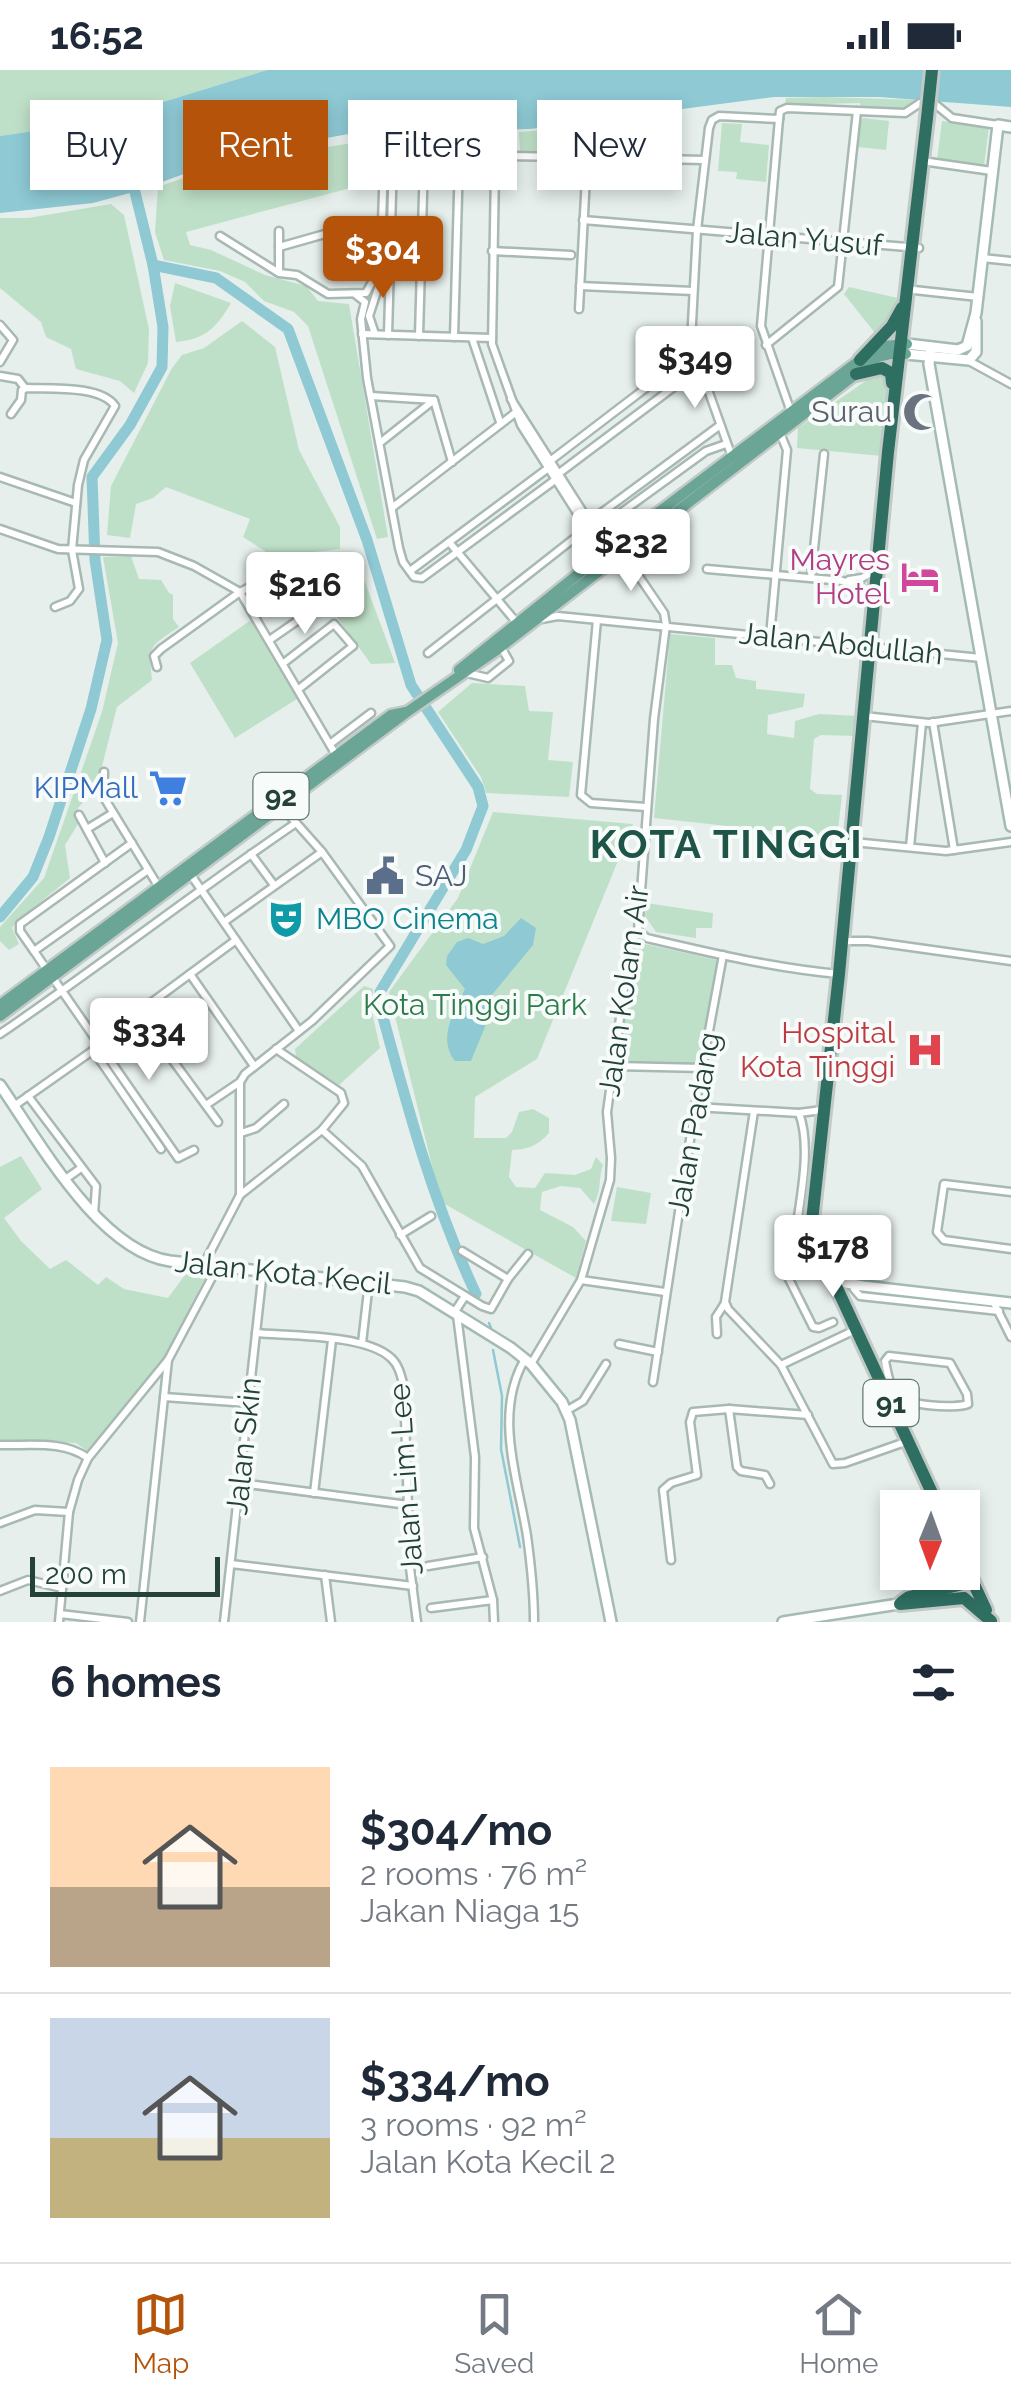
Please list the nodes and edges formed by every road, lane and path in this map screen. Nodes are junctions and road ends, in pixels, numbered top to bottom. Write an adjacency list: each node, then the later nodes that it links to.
1 (932, 70): 26 (highway, bridge)
2 (920, 103): 4 (street)
3 (935, 104): 6 (street)
4 (857, 111): 5 (street); 24 (street)
5 (779, 119): 9 (street); 23 (street)
6 (998, 125): 7 (street); 11 (street)
7 (1011, 127)
8 (682, 160): 9 (street)
9 (705, 160): 20 (street)
10 (929, 162): 11 (street)
11 (992, 171): 29 (street)
12 (382, 190): 19 (street)
13 (391, 190): 43 (street)
14 (423, 190): 44 (street)
15 (458, 190): 45 (street)
16 (494, 190): 27 (street)
17 (585, 190): 18 (street)
18 (584, 220): 20 (street, Jalan Yusuf); 33 (street)
19 (382, 222): 25 (street); 31 (street)
20 (697, 230): 23 (street, Jalan Yusuf); 34 (street)
21 (279, 231): 25 (street)
22 (220, 236): 32 (street)
23 (771, 236): 24 (street, Jalan Yusuf); 48 (street)
24 (843, 242): 26 (street, Jalan Yusuf); 48 (street)
25 (279, 246): 32 (street)
26 (915, 248): 35 (highway)
27 (492, 250): 28 (street); 47 (street)
28 (571, 255)
29 (982, 258): 30 (street); 37 (street)
30 (1011, 260)
31 (380, 268): 36 (street); 42 (street)
32 (279, 273): 36 (street)
33 (580, 286): 34 (street); 38 (street)
34 (693, 292): 50 (street)
35 (910, 292): 37 (street); 49 (highway); 55 (highway)
36 (356, 295): 41 (street)
37 (978, 296): 39 (street)
38 (579, 309)
39 (976, 313): 51 (street); 53 (street)
40 (0, 326): 54 (street)
41 (362, 334): 42 (street); 60 (street)
42 (375, 334): 43 (street)
43 (388, 335): 44 (street)
44 (419, 336): 45 (street)
45 (454, 337): 46 (street)
46 (472, 338): 47 (street); 68 (street)
47 (492, 338): 62 (street)
48 (766, 345): 67 (street)
49 (903, 349): 51 (street); 55 (main road, 92); 64 (highway); 79 (highway)
50 (693, 352): 56 (street); 76 (street)
51 (930, 352): 52 (street); 61 (street)
52 (952, 360): 53 (street); 61 (street)
53 (968, 360): 58 (street)
54 (0, 362)
55 (858, 367): 64 (highway); 67 (main road, 92)
56 (698, 368): 69 (street); 78 (street)
57 (0, 376): 59 (street)
58 (1011, 384)
59 (25, 388): 65 (street); 80 (street)
60 (371, 396): 63 (street); 71 (street)
61 (936, 396): 112 (street)
62 (510, 398): 66 (street); 76 (street)
63 (434, 400): 71 (street); 75 (street)
64 (893, 405): 79 (highway)
65 (11, 414)
66 (515, 414): 68 (street); 76 (street)
67 (793, 416): 70 (main road, 92); 74 (main road, 92)
68 (500, 422): 75 (street)
69 (720, 426): 72 (street); 84 (street)
70 (780, 434): 74 (main road, 92); 93 (street)
71 (381, 442): 81 (street)
72 (726, 444): 74 (street); 84 (street)
73 (824, 454): 94 (street)
74 (735, 461): 82 (main road, 92); 88 (main road, 92)
75 (452, 462): 81 (street)
76 (549, 465): 78 (street); 85 (street)
77 (0, 477): 80 (street)
78 (556, 477): 84 (street); 87 (street)
79 (888, 478): 90 (highway)
80 (76, 502): 86 (street)
81 (393, 508): 92 (street)
82 (645, 523): 84 (main road); 88 (main road, 92)
83 (0, 529): 86 (street)
84 (590, 529): 88 (street); 98 (main road); 99 (street)
85 (449, 542): 87 (street); 92 (street)
86 (76, 551): 97 (street); 102 (street)
87 (457, 552): 92 (street); 99 (street)
88 (613, 555): 96 (main road, 92); 98 (main road, 92); 107 (street)
89 (291, 565): 97 (street)
90 (878, 566): 95 (street); 101 (highway)
91 (707, 569): 93 (street)
92 (410, 571)
93 (775, 574): 94 (street); 108 (street)
94 (810, 578): 95 (street)
95 (842, 580): 101 (street)
96 (577, 590): 103 (street); 105 (main road, 92)
97 (240, 592): 109 (street); 114 (street)
98 (549, 598): 106 (main road, 92)
99 (497, 599): 106 (street); 111 (street)
100 (320, 605): 109 (street)
101 (874, 605): 110 (highway)
102 (55, 607)
103 (581, 618): 104 (street, Jalan Abdullah); 105 (street, Jalan Abdullah)
104 (597, 620): 107 (street, Jalan Abdullah); 128 (street)
105 (535, 621): 116 (main road, 92)
106 (517, 623): 116 (main road, 92)
107 (666, 625): 108 (street, Jalan Abdullah); 128 (street, Jalan Kolam Air)
108 (770, 636): 110 (street, Jalan Abdullah)
109 (270, 639): 113 (street)
110 (870, 648): 112 (street, Jalan Abdullah); 121 (highway, 91)
111 (428, 653)
112 (982, 658): 120 (street)
113 (284, 662): 115 (street); 115 (street)
114 (157, 667)
115 (300, 688): 124 (street)
116 (440, 688): 119 (main road, 92)
117 (1011, 711): 120 (street)
118 (371, 712): 124 (street)
119 (407, 712): 125 (main road, 92); 127 (main road, 92)
120 (991, 712): 122 (street); 132 (street)
121 (864, 716): 123 (street); 134 (highway, 91)
122 (933, 722): 123 (street); 138 (street)
123 (922, 723): 137 (street)
124 (330, 744): 125 (street)
125 (336, 755): 146 (main road, 92)
126 (104, 772): 129 (street)
127 (282, 807): 131 (street); 143 (main road, 92)
128 (647, 808): 148 (street, Jalan Kolam Air)
129 (113, 813): 133 (street); 136 (street)
130 (80, 814): 133 (street)
131 (296, 824): 139 (street); 140 (street)
132 (1011, 826)
133 (87, 828): 141 (street)
134 (852, 842): 137 (street); 150 (highway, 91)
135 (1011, 842): 138 (street)
136 (132, 843): 141 (street); 142 (street)
137 (910, 847): 138 (street)
138 (954, 850)
139 (322, 852): 144 (street); 161 (street)
140 (251, 854): 144 (street); 145 (street)
141 (104, 862): 151 (street)
142 (148, 870): 146 (street); 151 (street)
143 (191, 874): 145 (street); 146 (main road, 92)
144 (274, 885): 147 (street)
145 (200, 888): 147 (street); 157 (street)
146 (161, 891): 154 (main road, 92)
147 (224, 922): 149 (street)
148 (638, 931): 152 (street); 166 (street, Jalan Kolam Air)
149 (236, 940): 155 (street); 161 (street)
150 (842, 941): 153 (street); 156 (highway, 91)
151 (34, 951): 154 (street)
152 (723, 955): 156 (street); 167 (street, Jalan Padang)
153 (1011, 961)
154 (50, 973): 157 (street); 158 (main road, 92); 160 (main road, 92)
155 (190, 974): 159 (street); 165 (street)
156 (839, 974): 175 (highway, 91)
157 (62, 992): 162 (street); 163 (street)
158 (0, 1005)
159 (138, 1013): 163 (street); 172 (street)
160 (0, 1016)
161 (299, 1031): 164 (street)
162 (0, 1034)
163 (97, 1046): 170 (street); 181 (street); 182 (street)
164 (276, 1049): 165 (street); 179 (street)
165 (254, 1066): 168 (street)
166 (615, 1066): 167 (street); 200 (street, Jalan Kolam Air)
167 (703, 1068): 174 (street, Jalan Padang)
168 (240, 1082): 172 (street); 180 (street)
169 (0, 1085): 173 (street, Jalan Kota Kecil)
170 (28, 1096): 173 (street); 183 (street)
171 (284, 1104): 180 (street)
172 (206, 1105): 178 (street)
173 (14, 1106): 184 (street, Jalan Kota Kecil)
174 (695, 1108): 176 (street); 203 (street, Jalan Padang)
175 (824, 1110): 177 (street); 190 (highway, 91)
176 (754, 1111): 177 (street); 207 (street)
177 (799, 1114): 193 (street)
178 (218, 1122)
179 (322, 1130): 186 (street); 189 (street)
180 (240, 1133): 186 (street)
181 (161, 1149)
182 (194, 1150)
183 (81, 1168): 184 (street); 187 (street)
184 (67, 1178): 187 (street, Jalan Kota Kecil)
185 (1011, 1192): 191 (street)
186 (240, 1195): 195 (street)
187 (94, 1214): 195 (street, Jalan Kota Kecil)
188 (431, 1216): 189 (street)
189 (400, 1235): 204 (street)
190 (818, 1248): 193 (street); 198 (highway, 91)
191 (1011, 1250)
192 (462, 1251): 199 (street)
193 (792, 1252): 211 (street)
194 (528, 1254): 199 (street)
195 (204, 1264): 196 (street, Jalan Kota Kecil)
196 (219, 1265): 197 (street, Jalan Kota Kecil); 220 (street)
197 (263, 1270): 201 (street, Jalan Kota Kecil); 213 (street, Jalan Skin)
198 (828, 1270): 202 (street); 205 (highway, 91)
199 (508, 1279): 204 (street)
200 (581, 1280): 203 (street); 221 (street, Jalan Kolam Air)
201 (369, 1282): 210 (street, Jalan Kota Kecil); 217 (street)
202 (858, 1288): 205 (street); 206 (street); 209 (street)
203 (665, 1292): 219 (street, Jalan Padang)
204 (465, 1296): 210 (street)
205 (842, 1300): 212 (highway, 91)
206 (993, 1301): 208 (street); 209 (street)
207 (725, 1302): 214 (street); 223 (street)
208 (1011, 1302)
209 (999, 1312): 215 (street)
210 (456, 1314): 221 (street, Jalan Kota Kecil); 241 (street)
211 (833, 1322)
212 (856, 1330): 223 (street); 224 (highway, 91)
213 (256, 1333): 216 (street); 227 (street, Jalan Skin)
214 (717, 1334)
215 (1011, 1337)
216 (332, 1340): 217 (street); 237 (street)
217 (362, 1343): 238 (street, Jalan Lim Lee)
218 (618, 1344): 219 (street)
219 (658, 1352): 225 (street, Jalan Padang)
220 (168, 1360): 226 (street); 233 (street)
221 (528, 1362): 229 (street, Jalan Kota Kecil); 262 (street, Jalan Kolam Air)
222 (606, 1364): 229 (street)
223 (780, 1365): 230 (street)
224 (883, 1376): 224 (street); 231 (highway, 91)
225 (653, 1382)
226 (164, 1398): 227 (street); 257 (street)
227 (248, 1403): 234 (street, Jalan Skin)
228 (729, 1409): 230 (street); 235 (street); 242 (street)
229 (566, 1411): 263 (street, Jalan Kota Kecil)
230 (809, 1416): 231 (street)
231 (908, 1440): 236 (highway, 91)
232 (0, 1445): 233 (street)
233 (88, 1458): 239 (street)
234 (240, 1483): 237 (street); 243 (street, Jalan Skin)
235 (770, 1484)
236 (931, 1490)
237 (314, 1493): 238 (street)
238 (408, 1506): 246 (street, Jalan Lim Lee)
239 (68, 1512): 240 (street); 247 (street)
240 (0, 1522)
241 (483, 1557): 244 (street); 251 (street)
242 (671, 1560)
243 (231, 1564): 245 (street); 258 (street, Jalan Skin)
244 (428, 1566)
245 (324, 1575): 246 (street); 259 (street)
246 (412, 1586): 260 (street, Jalan Lim Lee)
247 (62, 1588): 249 (street); 254 (street)
248 (939, 1590): 252 (highway)
249 (0, 1591)
250 (977, 1591): 252 (street); 255 (highway)
251 (494, 1600): 253 (street); 261 (street)
252 (900, 1604): 255 (highway); 264 (street)
253 (431, 1608)
254 (59, 1618): 256 (street)
255 (992, 1621)
256 (128, 1622)
257 (140, 1622)
258 (224, 1622)
259 (331, 1622)
260 (417, 1622)
261 (494, 1622)
262 (534, 1622)
263 (612, 1622)
264 (783, 1622)

